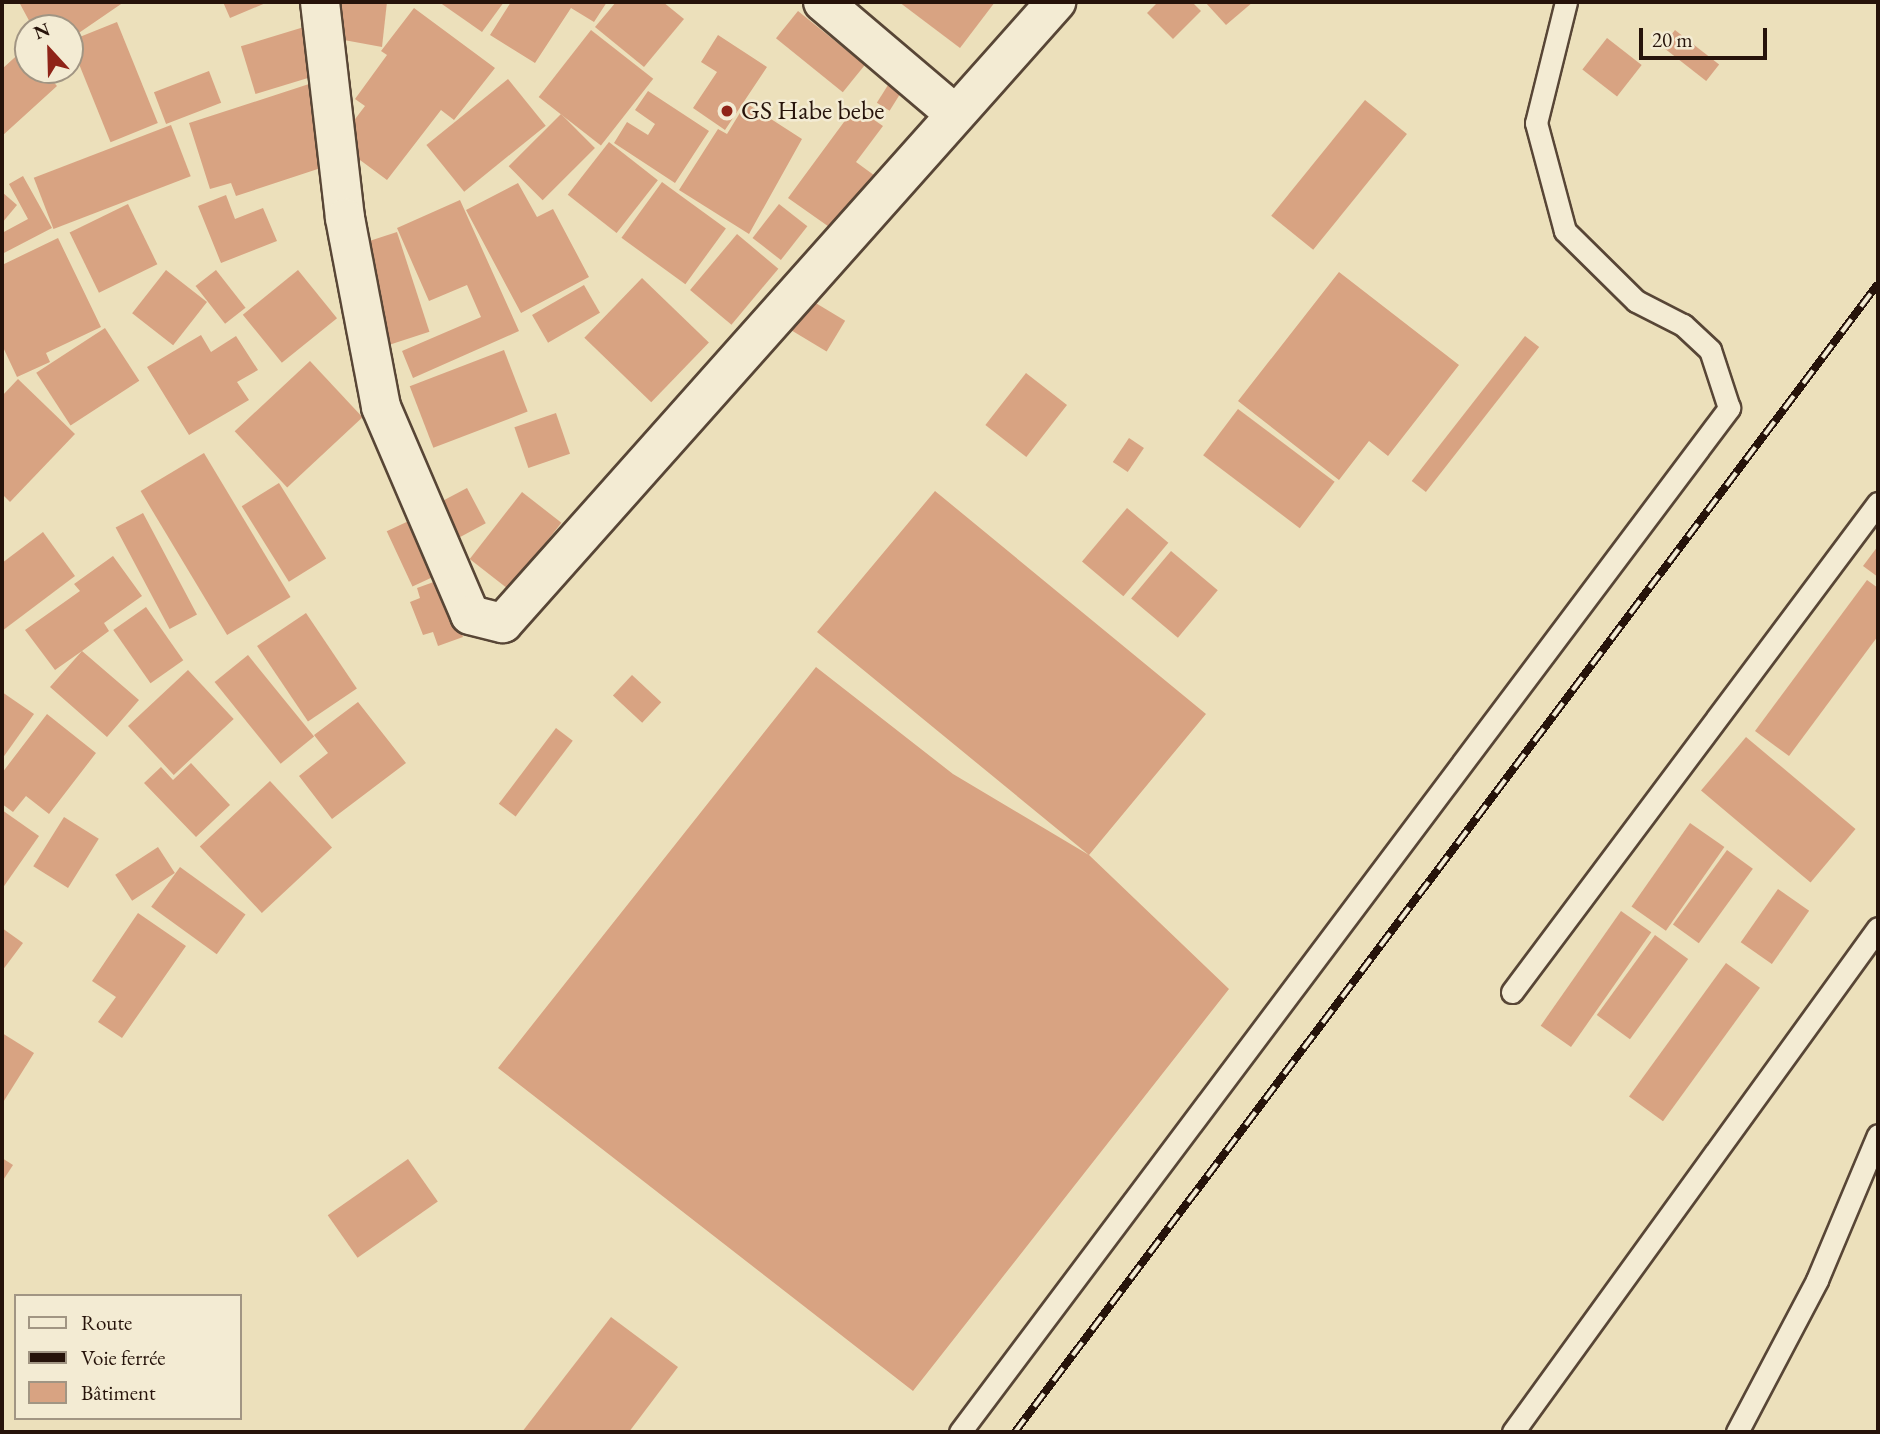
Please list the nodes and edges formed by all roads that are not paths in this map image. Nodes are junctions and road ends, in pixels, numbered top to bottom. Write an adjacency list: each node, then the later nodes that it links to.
1 (320, 2): 5 (street)
2 (823, 2): 5 (street)
3 (1056, 2): 5 (street)
4 (1566, 2): 10 (lane)
5 (956, 114)
6 (1878, 503): 8 (lane)
7 (1878, 929): 11 (lane)
8 (1512, 992)
9 (1878, 1135): 12 (lane)
10 (960, 1432)
11 (1513, 1432)
12 (1737, 1432)

